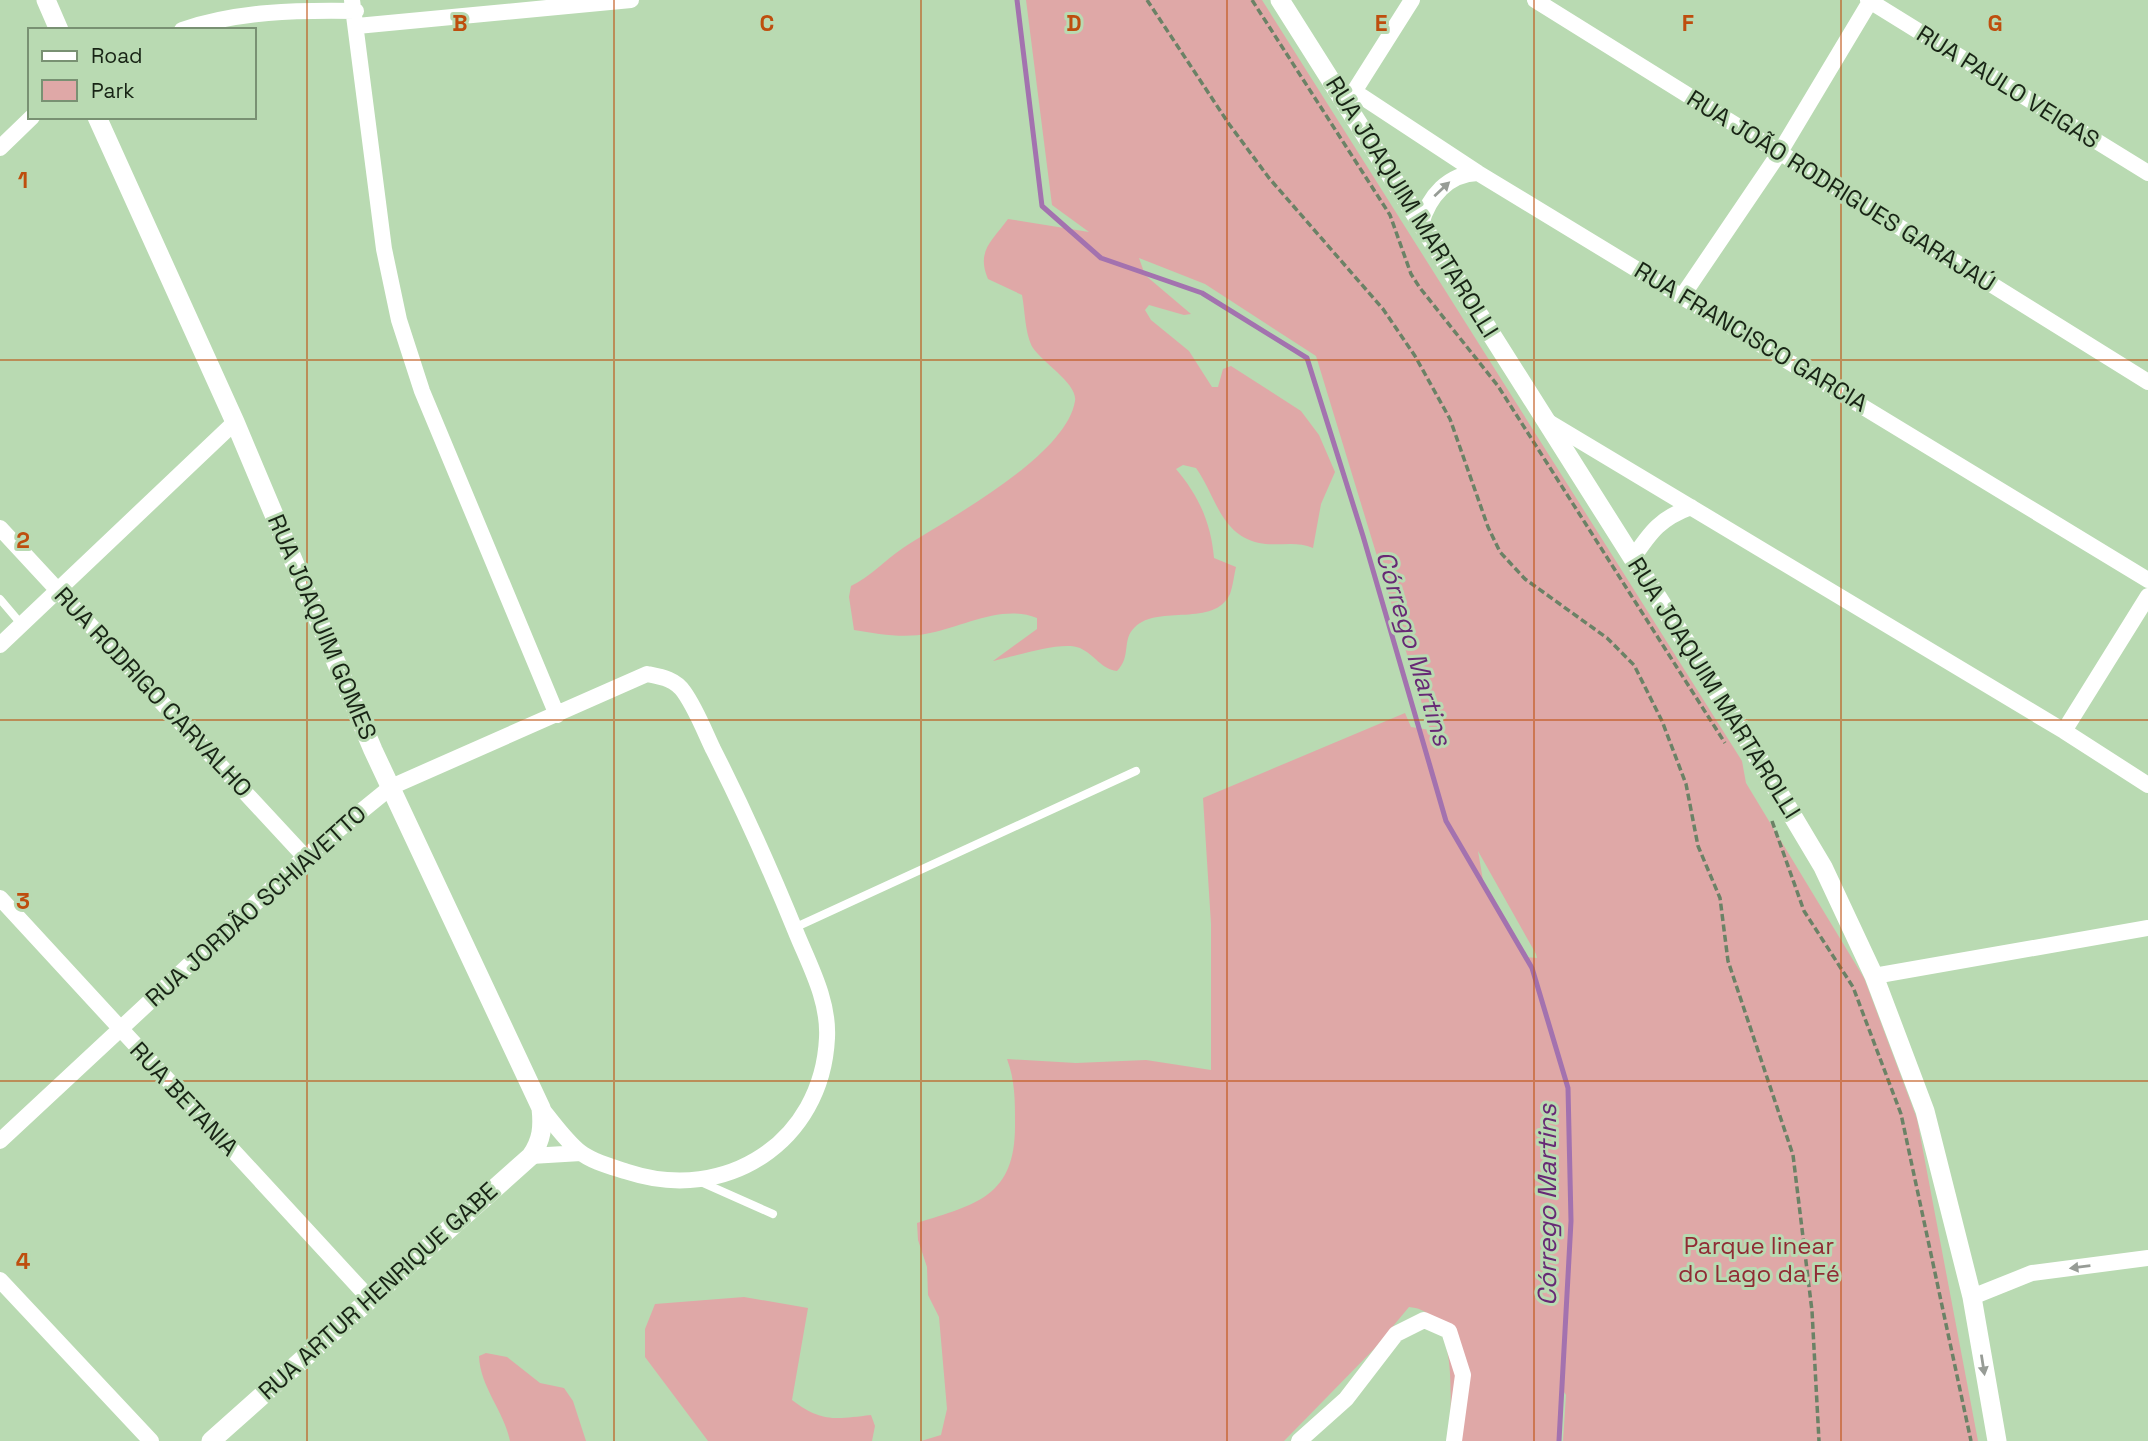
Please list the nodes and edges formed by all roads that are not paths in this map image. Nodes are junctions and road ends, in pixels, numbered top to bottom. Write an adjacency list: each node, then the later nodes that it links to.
1 (46, 0): 8 (street)
2 (631, 0): 7 (street)
3 (1280, 0): 10 (street, RUA JOAQUIM MARTAROLLI)
4 (1412, 0): 10 (street)
5 (1535, 0): 14 (street, RUA JOÃO RODRIGUES GARAJAÚ)
6 (1870, 1): 14 (street); 16 (street, RUA PAULO VEIGAS)
7 (355, 12): 9 (street); 31 (street)
8 (58, 28)
9 (187, 28)
10 (1350, 97): 15 (street, RUA FRANCISCO GARCIA); 17 (street, RUA JOAQUIM MARTAROLLI)
11 (31, 119): 13 (street)
12 (98, 119): 21 (street, RUA JOAQUIM GOMES)
13 (0, 148)
14 (1780, 152): 18 (street); 19 (street, RUA JOÃO RODRIGUES GARAJAÚ)
15 (1478, 173): 17 (street, one-way to 15); 18 (street, RUA FRANCISCO GARCIA)
16 (2148, 173)
17 (1421, 224): 20 (street, RUA JOAQUIM MARTAROLLI)
18 (1683, 295): 25 (street, RUA FRANCISCO GARCIA)
19 (2148, 382)
20 (1547, 421): 22 (street); 24 (street, RUA JOAQUIM MARTAROLLI)
21 (235, 422): 26 (street); 35 (street, RUA JOAQUIM GOMES)
22 (1691, 507): 24 (street); 32 (street)
23 (0, 528): 26 (street, RUA RODRIGO CARVALHO)
24 (1633, 558): 40 (street, RUA JOAQUIM MARTAROLLI)
25 (2148, 580)
26 (58, 591): 29 (street); 36 (street, RUA RODRIGO CARVALHO)
27 (2148, 596): 32 (street)
28 (0, 599): 29 (lane)
29 (22, 625): 30 (street)
30 (0, 645)
31 (557, 715): 35 (street, RUA JORDÃO SCHIAVETTO); 38 (street, RUA JORDÃO SCHIAVETTO)
32 (2064, 731): 34 (street)
33 (1136, 771): 38 (lane)
34 (2148, 785)
35 (391, 787): 36 (street, RUA JORDÃO SCHIAVETTO); 42 (street, RUA JOAQUIM GOMES)
36 (305, 856): 41 (street, RUA JORDÃO SCHIAVETTO)
37 (0, 898): 41 (street, RUA BETANIA)
38 (794, 928): 47 (street, RUA JORDÃO SCHIAVETTO)
39 (2148, 928): 40 (street)
40 (1874, 976): 51 (street, RUA JOAQUIM MARTAROLLI)
41 (120, 1029): 44 (street, RUA JORDÃO SCHIAVETTO); 52 (street, RUA BETANIA)
42 (541, 1108): 43 (street, RUA JOAQUIM GOMES); 45 (street)
43 (541, 1137): 46 (street, RUA ARTUR HENRIQUE GABE)
44 (0, 1141)
45 (581, 1153): 46 (street); 47 (street)
46 (531, 1156): 52 (street, RUA ARTUR HENRIQUE GABE)
47 (701, 1182): 48 (lane)
48 (774, 1214)
49 (2148, 1258): 51 (street, one-way to 51)
50 (0, 1280): 53 (street)
51 (1972, 1297): 57 (street, RUA JOAQUIM MARTAROLLI, one-way to 57)
52 (369, 1298): 54 (street, RUA ARTUR HENRIQUE GABE)
53 (152, 1441)
54 (211, 1441)
55 (1299, 1441): 56 (street)
56 (1454, 1441)
57 (1997, 1441)

